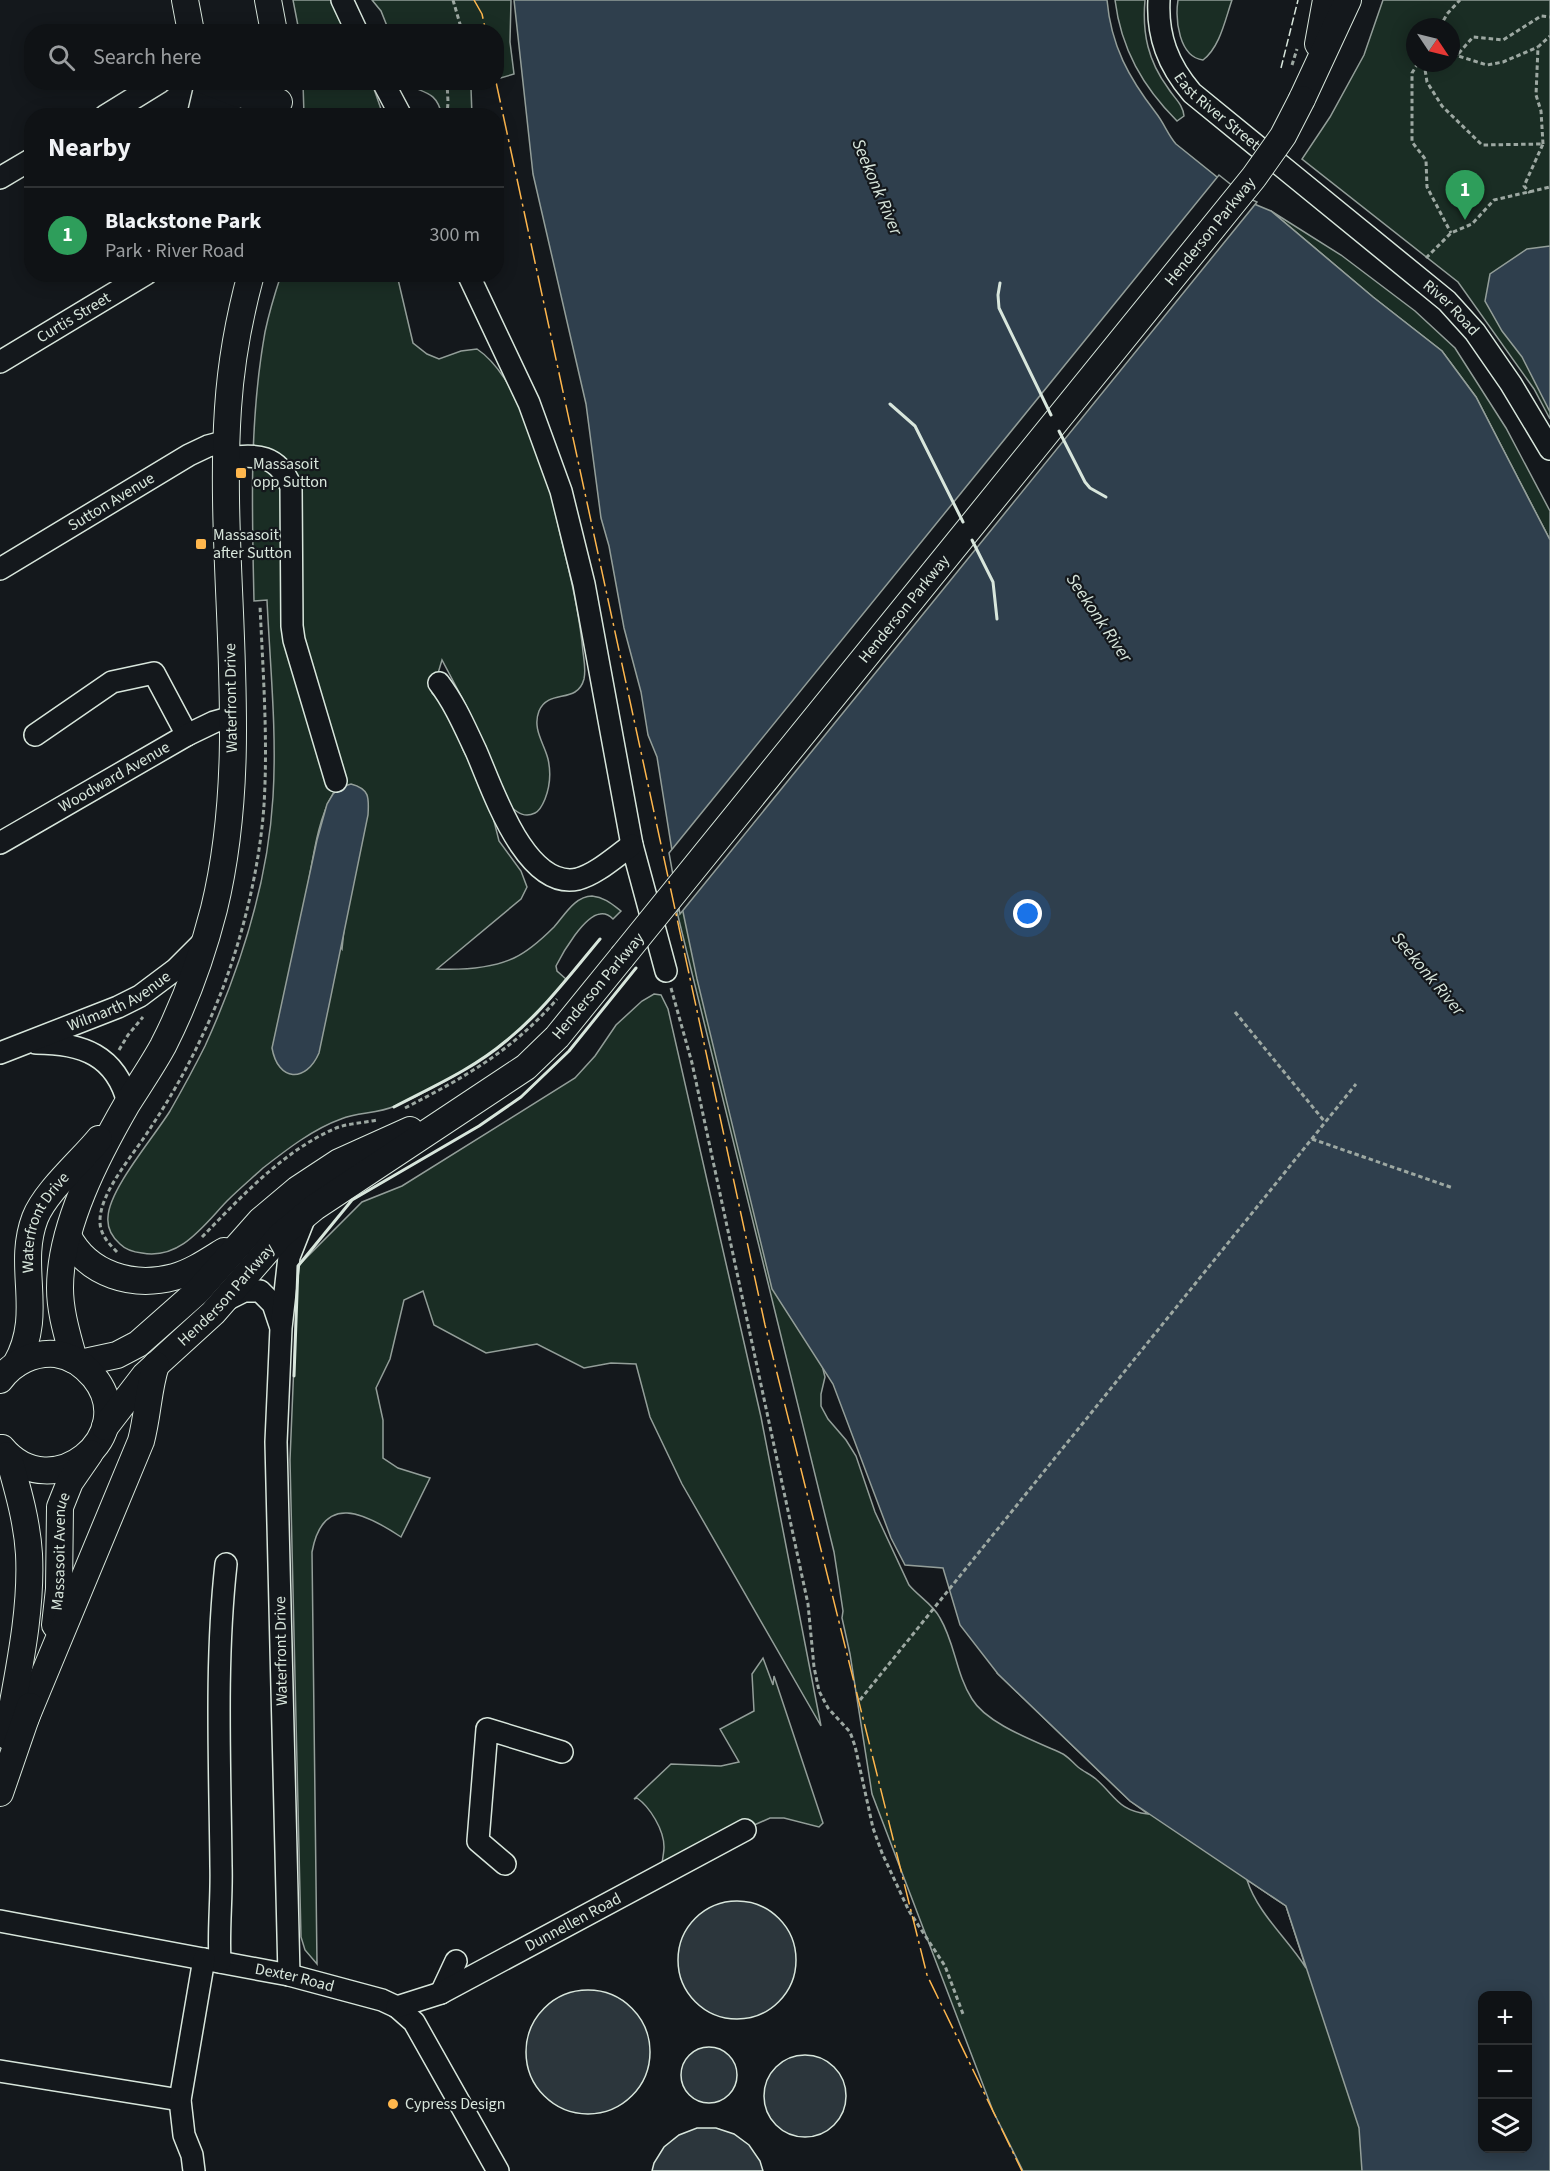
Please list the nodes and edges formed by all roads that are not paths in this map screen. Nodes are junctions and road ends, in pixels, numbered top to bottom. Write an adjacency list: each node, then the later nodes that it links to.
1 (185, 0): 7 (main road)
2 (268, 0): 8 (main road)
3 (342, 0): 9 (street)
4 (1159, 0): 23 (street, East River Street)
5 (1326, 0): 15 (main road, Henderson Parkway)
6 (1348, 0): 15 (main road, Henderson Parkway)
7 (190, 24)
8 (272, 24)
9 (353, 24)
10 (147, 90): 17 (street)
11 (205, 90): 18 (street)
12 (212, 90): 19 (main road)
13 (228, 90): 16 (main road)
14 (386, 90): 20 (street)
15 (1302, 99): 44 (main road, Henderson Parkway, bridge)
16 (278, 100)
17 (118, 108)
18 (200, 108)
19 (225, 108)
20 (396, 108)
21 (24, 164): 22 (street)
22 (0, 178)
23 (1319, 197): 30 (street, River Road)
24 (133, 282): 28 (street, Curtis Street)
25 (232, 282): 29 (main road)
26 (249, 282): 29 (main road, Waterfront Drive)
27 (472, 282): 39 (street)
28 (0, 362)
29 (233, 362): 31 (main road, Waterfront Drive)
30 (1550, 449)
31 (226, 450): 32 (street, Sutton Avenue); 34 (main road, Waterfront Drive); 37 (street, Sutton Avenue)
32 (0, 569)
33 (439, 683): 39 (street)
34 (232, 717): 36 (street, Woodward Avenue); 40 (main road, Waterfront Drive)
35 (34, 735): 36 (street)
36 (187, 735): 38 (street, Woodward Avenue)
37 (336, 781)
38 (0, 843)
39 (632, 845): 41 (street)
40 (205, 940): 42 (street, Wilmarth Avenue); 45 (main road, Waterfront Drive)
41 (666, 971)
42 (21, 1045): 43 (street, Wilmarth Avenue); 45 (street, Wilmarth Avenue)
43 (0, 1053)
44 (481, 1098): 46 (main road, Henderson Parkway); 47 (main road, Henderson Parkway)
45 (128, 1103): 48 (main road, Waterfront Drive); 53 (main road, Waterfront Drive)
46 (306, 1214): 49 (main road, Henderson Parkway); 50 (street, Waterfront Drive)
47 (248, 1234): 48 (main road); 51 (main road, Henderson Parkway)
48 (69, 1236): 51 (main road, Waterfront Drive)
49 (223, 1302): 50 (street, Waterfront Drive); 52 (main road, Henderson Parkway)
50 (281, 1328): 67 (street, Waterfront Drive)
51 (77, 1362): 53 (main road, Henderson Parkway); 54 (main road)
52 (156, 1364): 54 (main road, Henderson Parkway); 58 (main road)
53 (6, 1371)
54 (105, 1427): 56 (main road, Henderson Parkway)
55 (3, 1450): 56 (main road); 60 (main road, Massasoit Avenue)
56 (90, 1453): 58 (main road, Massasoit Avenue)
57 (226, 1564): 65 (street)
58 (25, 1720): 61 (main road, Massasoit Avenue)
59 (562, 1752): 63 (street)
60 (0, 1784)
61 (0, 1793)
62 (746, 1830): 68 (street, Dunnellen Road)
63 (505, 1864)
64 (0, 1921): 65 (street, Dexter Road)
65 (212, 1960): 67 (street, Dexter Road); 71 (street)
66 (456, 1961): 68 (street)
67 (290, 1974): 69 (street, Dexter Road)
68 (441, 1993): 69 (street, Dunnellen Road)
69 (397, 2007): 73 (street, Dexter Road)
70 (0, 2071): 71 (street)
71 (180, 2100): 72 (street)
72 (194, 2171)
73 (498, 2171)

